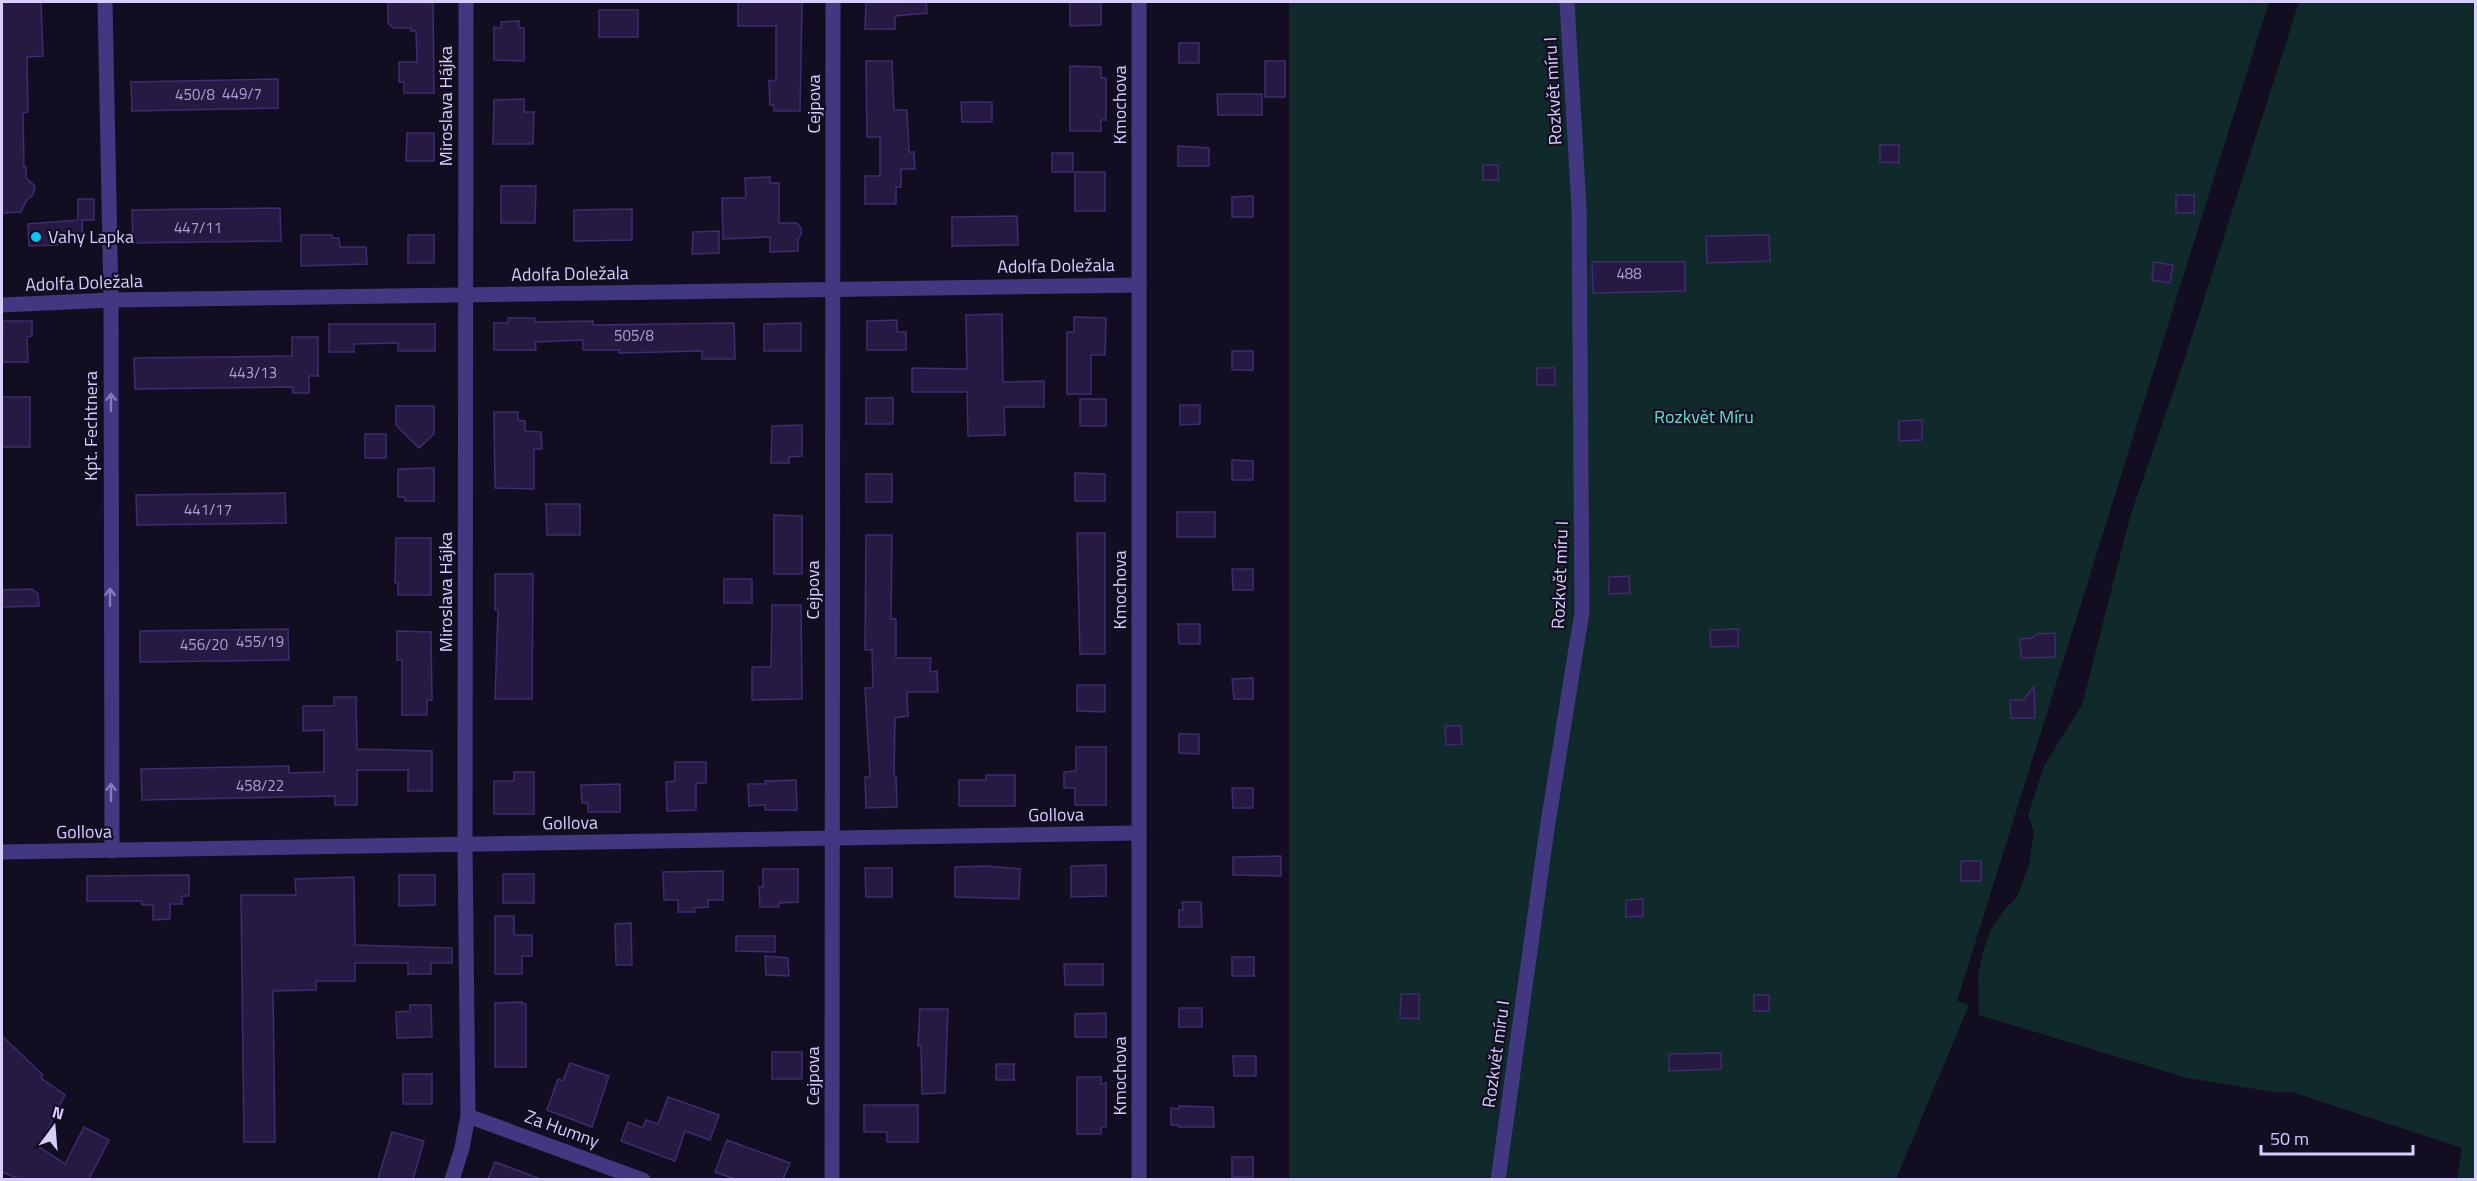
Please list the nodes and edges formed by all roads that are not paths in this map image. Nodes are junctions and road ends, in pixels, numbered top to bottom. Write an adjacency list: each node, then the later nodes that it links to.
1 (105, 2): 9 (street, Kpt. Fechtnera)
2 (466, 2): 8 (street, Miroslava Hájka)
3 (833, 2): 7 (street, Cejpova)
4 (1139, 2): 6 (street, Kmochova)
5 (1567, 2): 21 (street, Rozkvět míru I)
6 (1139, 285): 7 (street, Adolfa Doležala); 11 (street, Kmochova)
7 (833, 289): 8 (street, Adolfa Doležala); 12 (street, Cejpova)
8 (466, 295): 9 (street, Adolfa Doležala); 13 (street, Miroslava Hájka)
9 (111, 300): 10 (street, Adolfa Doležala); 14 (street, Kpt. Fechtnera, one-way to 9)
10 (2, 305)
11 (1139, 833): 12 (street, Gollova); 20 (street, Kmochova)
12 (832, 838): 13 (street, Gollova); 19 (street, Cejpova)
13 (465, 845): 14 (street, Gollova); 16 (street, Miroslava Hájka)
14 (112, 850): 15 (street, Gollova)
15 (2, 852)
16 (468, 1116): 17 (street, Miroslava Hájka); 18 (street, Za Humny)
17 (452, 1179)
18 (643, 1179)
19 (832, 1179)
20 (1139, 1179)
21 (1498, 1179)

